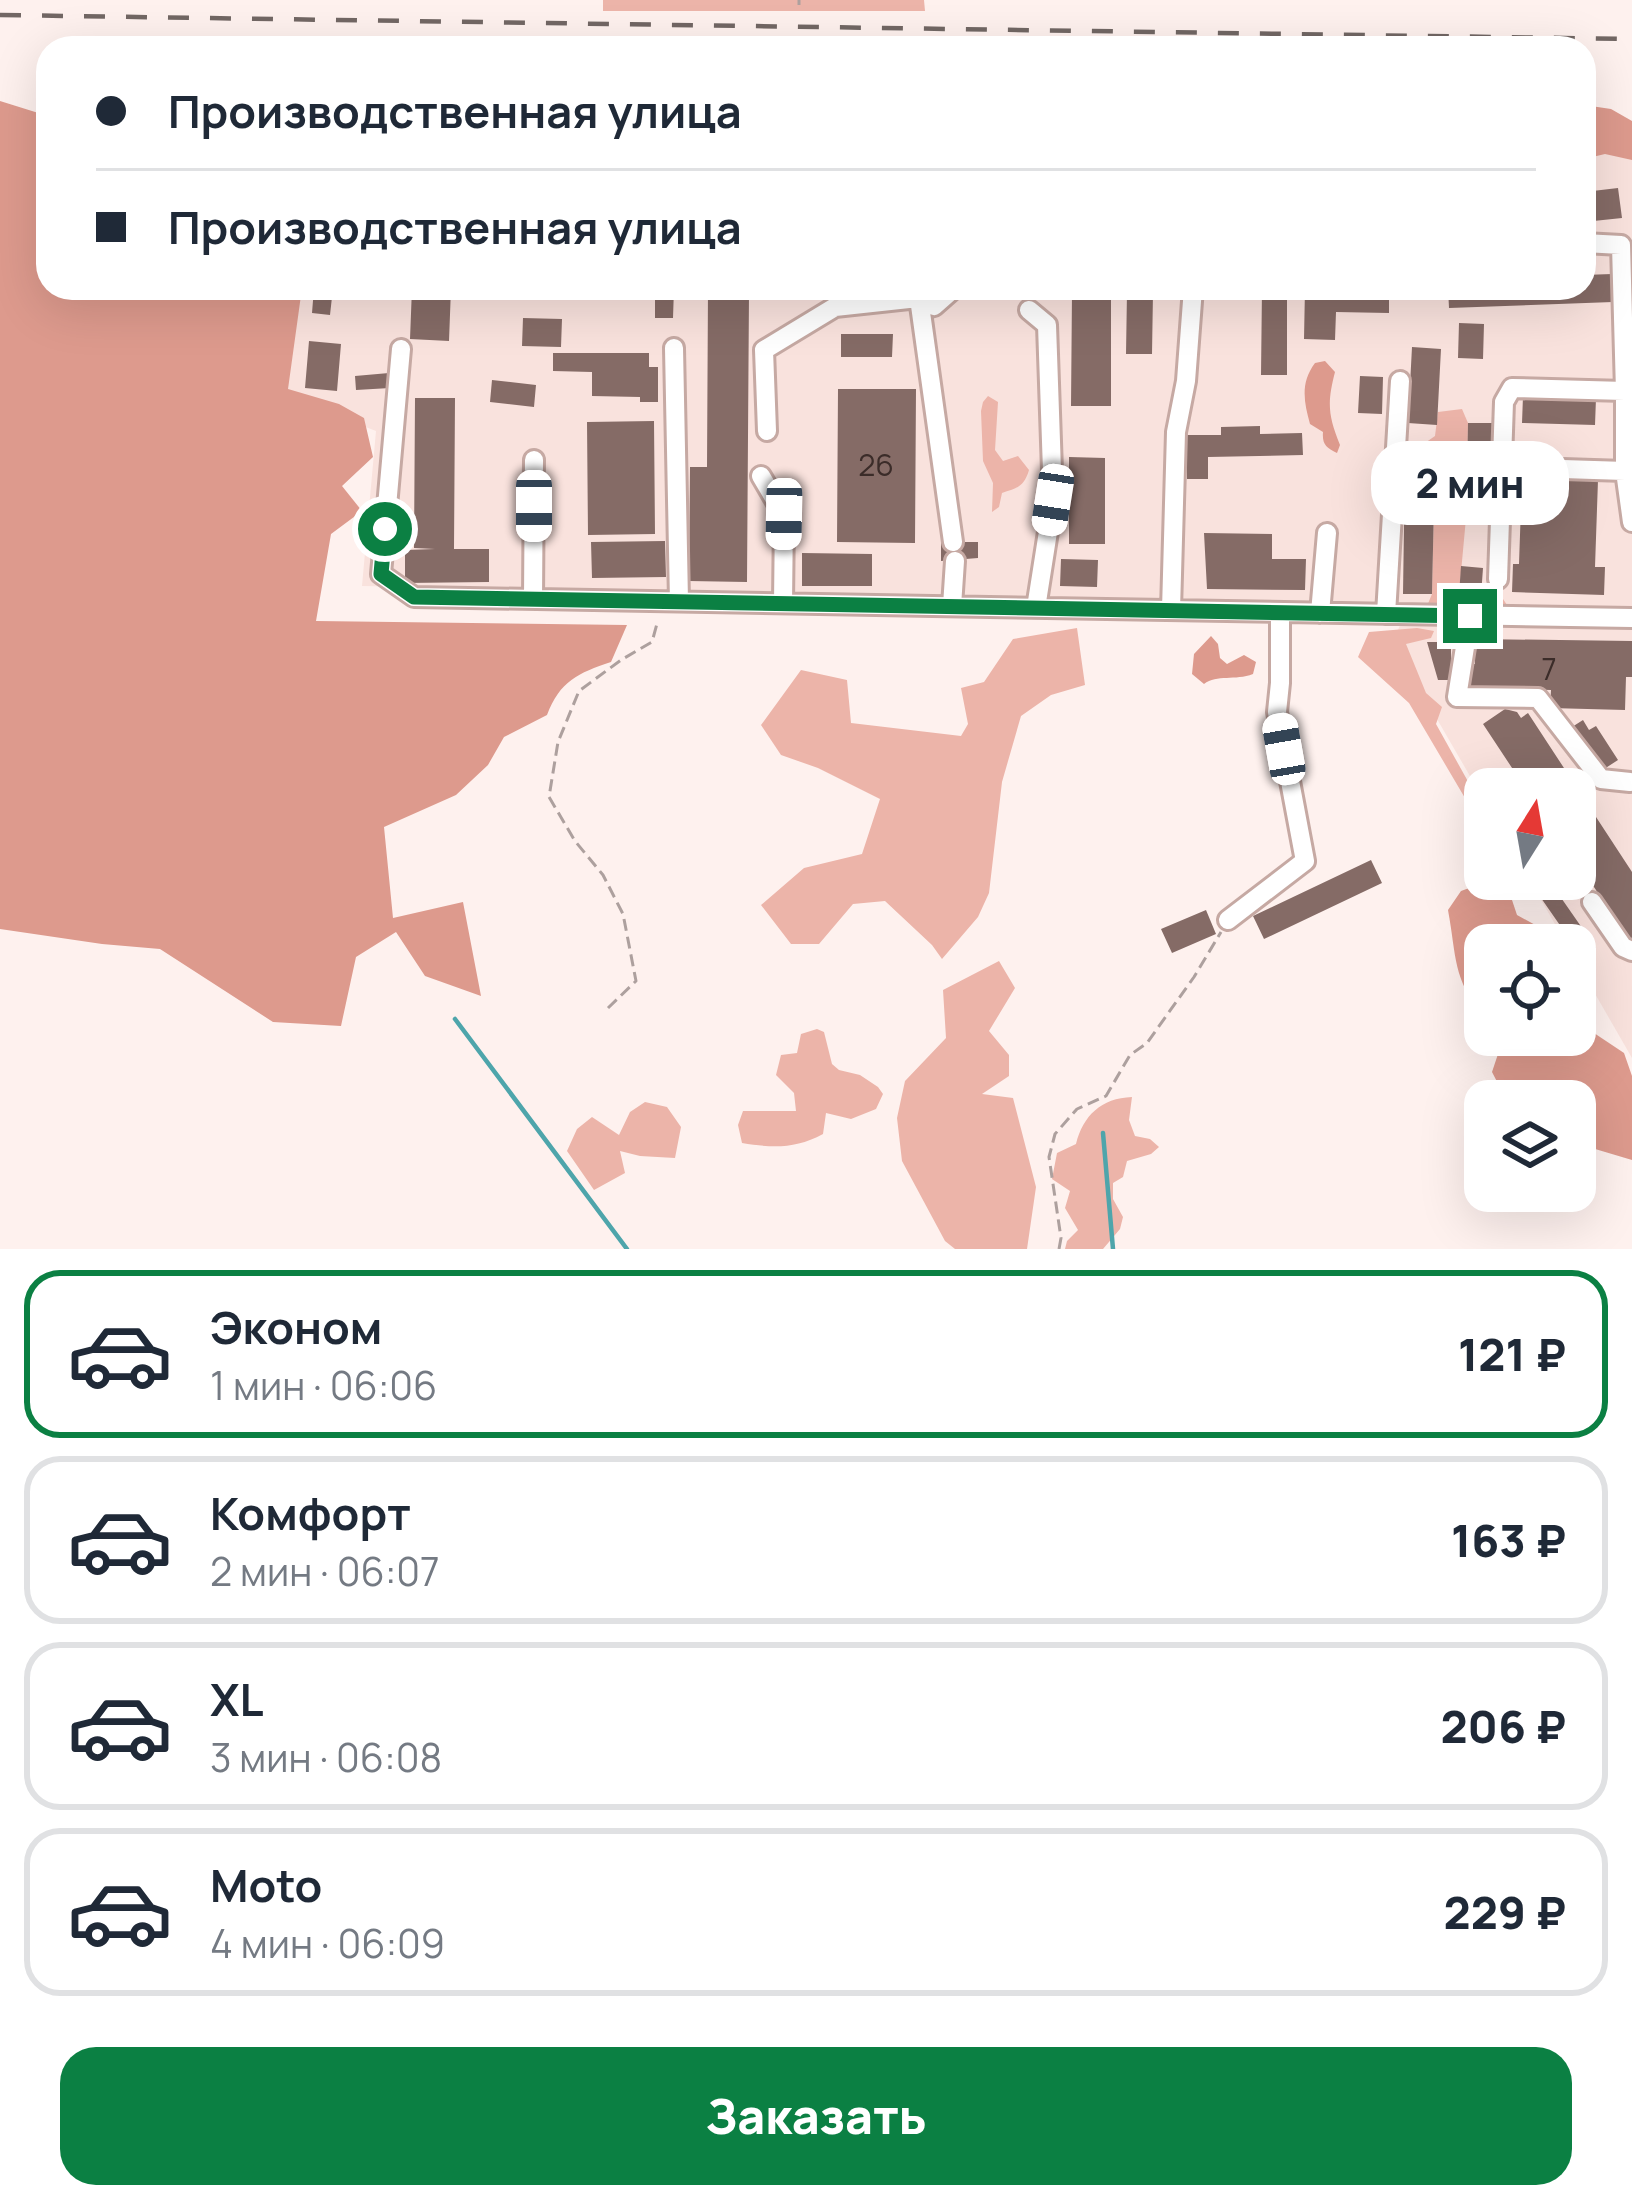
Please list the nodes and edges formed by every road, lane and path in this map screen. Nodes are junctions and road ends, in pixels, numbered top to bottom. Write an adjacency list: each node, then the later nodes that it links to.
1 (1596, 244): 9 (street)
2 (876, 300): 10 (street)
3 (919, 300): 21 (street)
4 (1192, 300): 23 (street)
5 (1029, 310): 22 (street)
6 (674, 348): 19 (street)
7 (401, 349): 18 (street)
8 (1400, 381): 26 (street)
9 (1624, 392): 12 (street); 13 (street)
10 (767, 431)
11 (534, 460): 18 (street)
12 (1502, 467): 13 (street); 17 (street)
13 (1625, 471): 15 (street)
14 (761, 476): 20 (street)
15 (1632, 522)
16 (1327, 533): 25 (street)
17 (1498, 579)
18 (533, 599): 19 (street)
19 (671, 601): 20 (street); 33 (path)
20 (783, 603): 21 (street)
21 (952, 606): 22 (street)
22 (1036, 608): 23 (street)
23 (1171, 610): 24 (street)
24 (1280, 612): 25 (street); 31 (street)
25 (1320, 613): 26 (street)
26 (1386, 614): 27 (street)
27 (1470, 616): 28 (street); 29 (street)
28 (1632, 618)
29 (1631, 781)
30 (1592, 902): 32 (street)
31 (1228, 920): 34 (path)
32 (1632, 951)
33 (608, 1007)
34 (1059, 1249)

